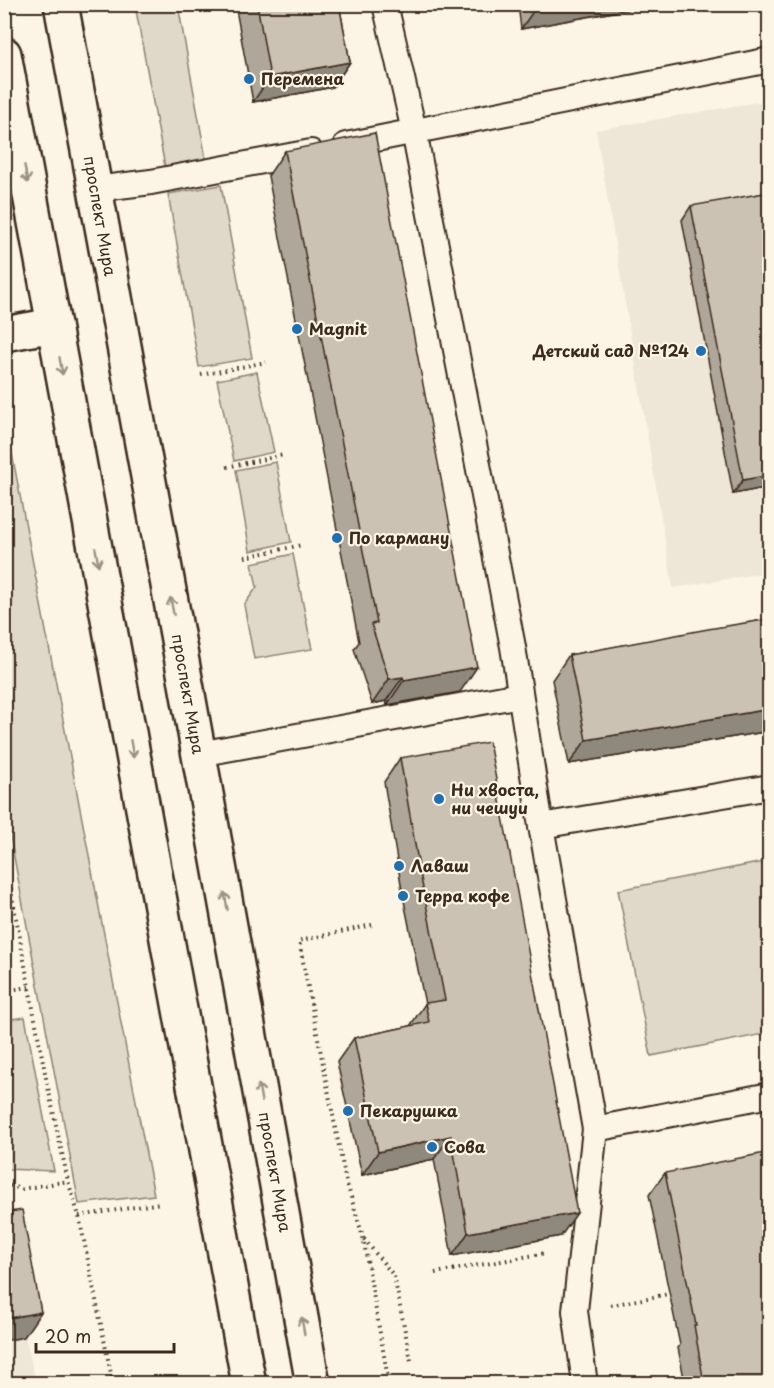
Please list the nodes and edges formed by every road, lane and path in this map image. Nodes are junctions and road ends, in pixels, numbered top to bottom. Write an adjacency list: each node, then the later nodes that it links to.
1 (61, 4): 6 (main road, проспект Мира)
2 (386, 4): 5 (lane)
3 (4, 54): 7 (main road, one-way to 7)
4 (770, 60): 5 (lane)
5 (414, 131): 6 (lane); 15 (lane)
6 (95, 189): 16 (main road, проспект Мира, one-way to 6)
7 (54, 325): 8 (main road); 38 (main road, one-way to 38)
8 (4, 334)
9 (266, 362): 10 (path)
10 (201, 375)
11 (284, 455): 12 (path)
12 (227, 467)
13 (302, 545): 14 (path)
14 (245, 557)
15 (520, 694): 16 (lane); 18 (lane)
16 (199, 754): 39 (main road, проспект Мира, one-way to 16)
17 (770, 787): 18 (lane)
18 (541, 826): 26 (lane)
19 (4, 852): 20 (path)
20 (14, 902): 21 (path); 23 (path)
21 (4, 904)
22 (372, 925): 31 (path)
23 (29, 987): 24 (path); 27 (path)
24 (4, 991)
25 (770, 1095): 26 (lane)
26 (595, 1129): 32 (lane)
27 (68, 1181): 28 (path); 30 (path)
28 (4, 1184)
29 (161, 1203): 30 (path)
30 (79, 1216): 37 (path)
31 (363, 1237): 36 (path); 40 (path)
32 (583, 1246): 33 (path); 35 (lane)
33 (435, 1273)
34 (678, 1292): 35 (path)
35 (574, 1311): 41 (lane)
36 (411, 1361)
37 (113, 1383)
38 (249, 1383)
39 (313, 1383)
40 (389, 1383)
41 (585, 1383)

